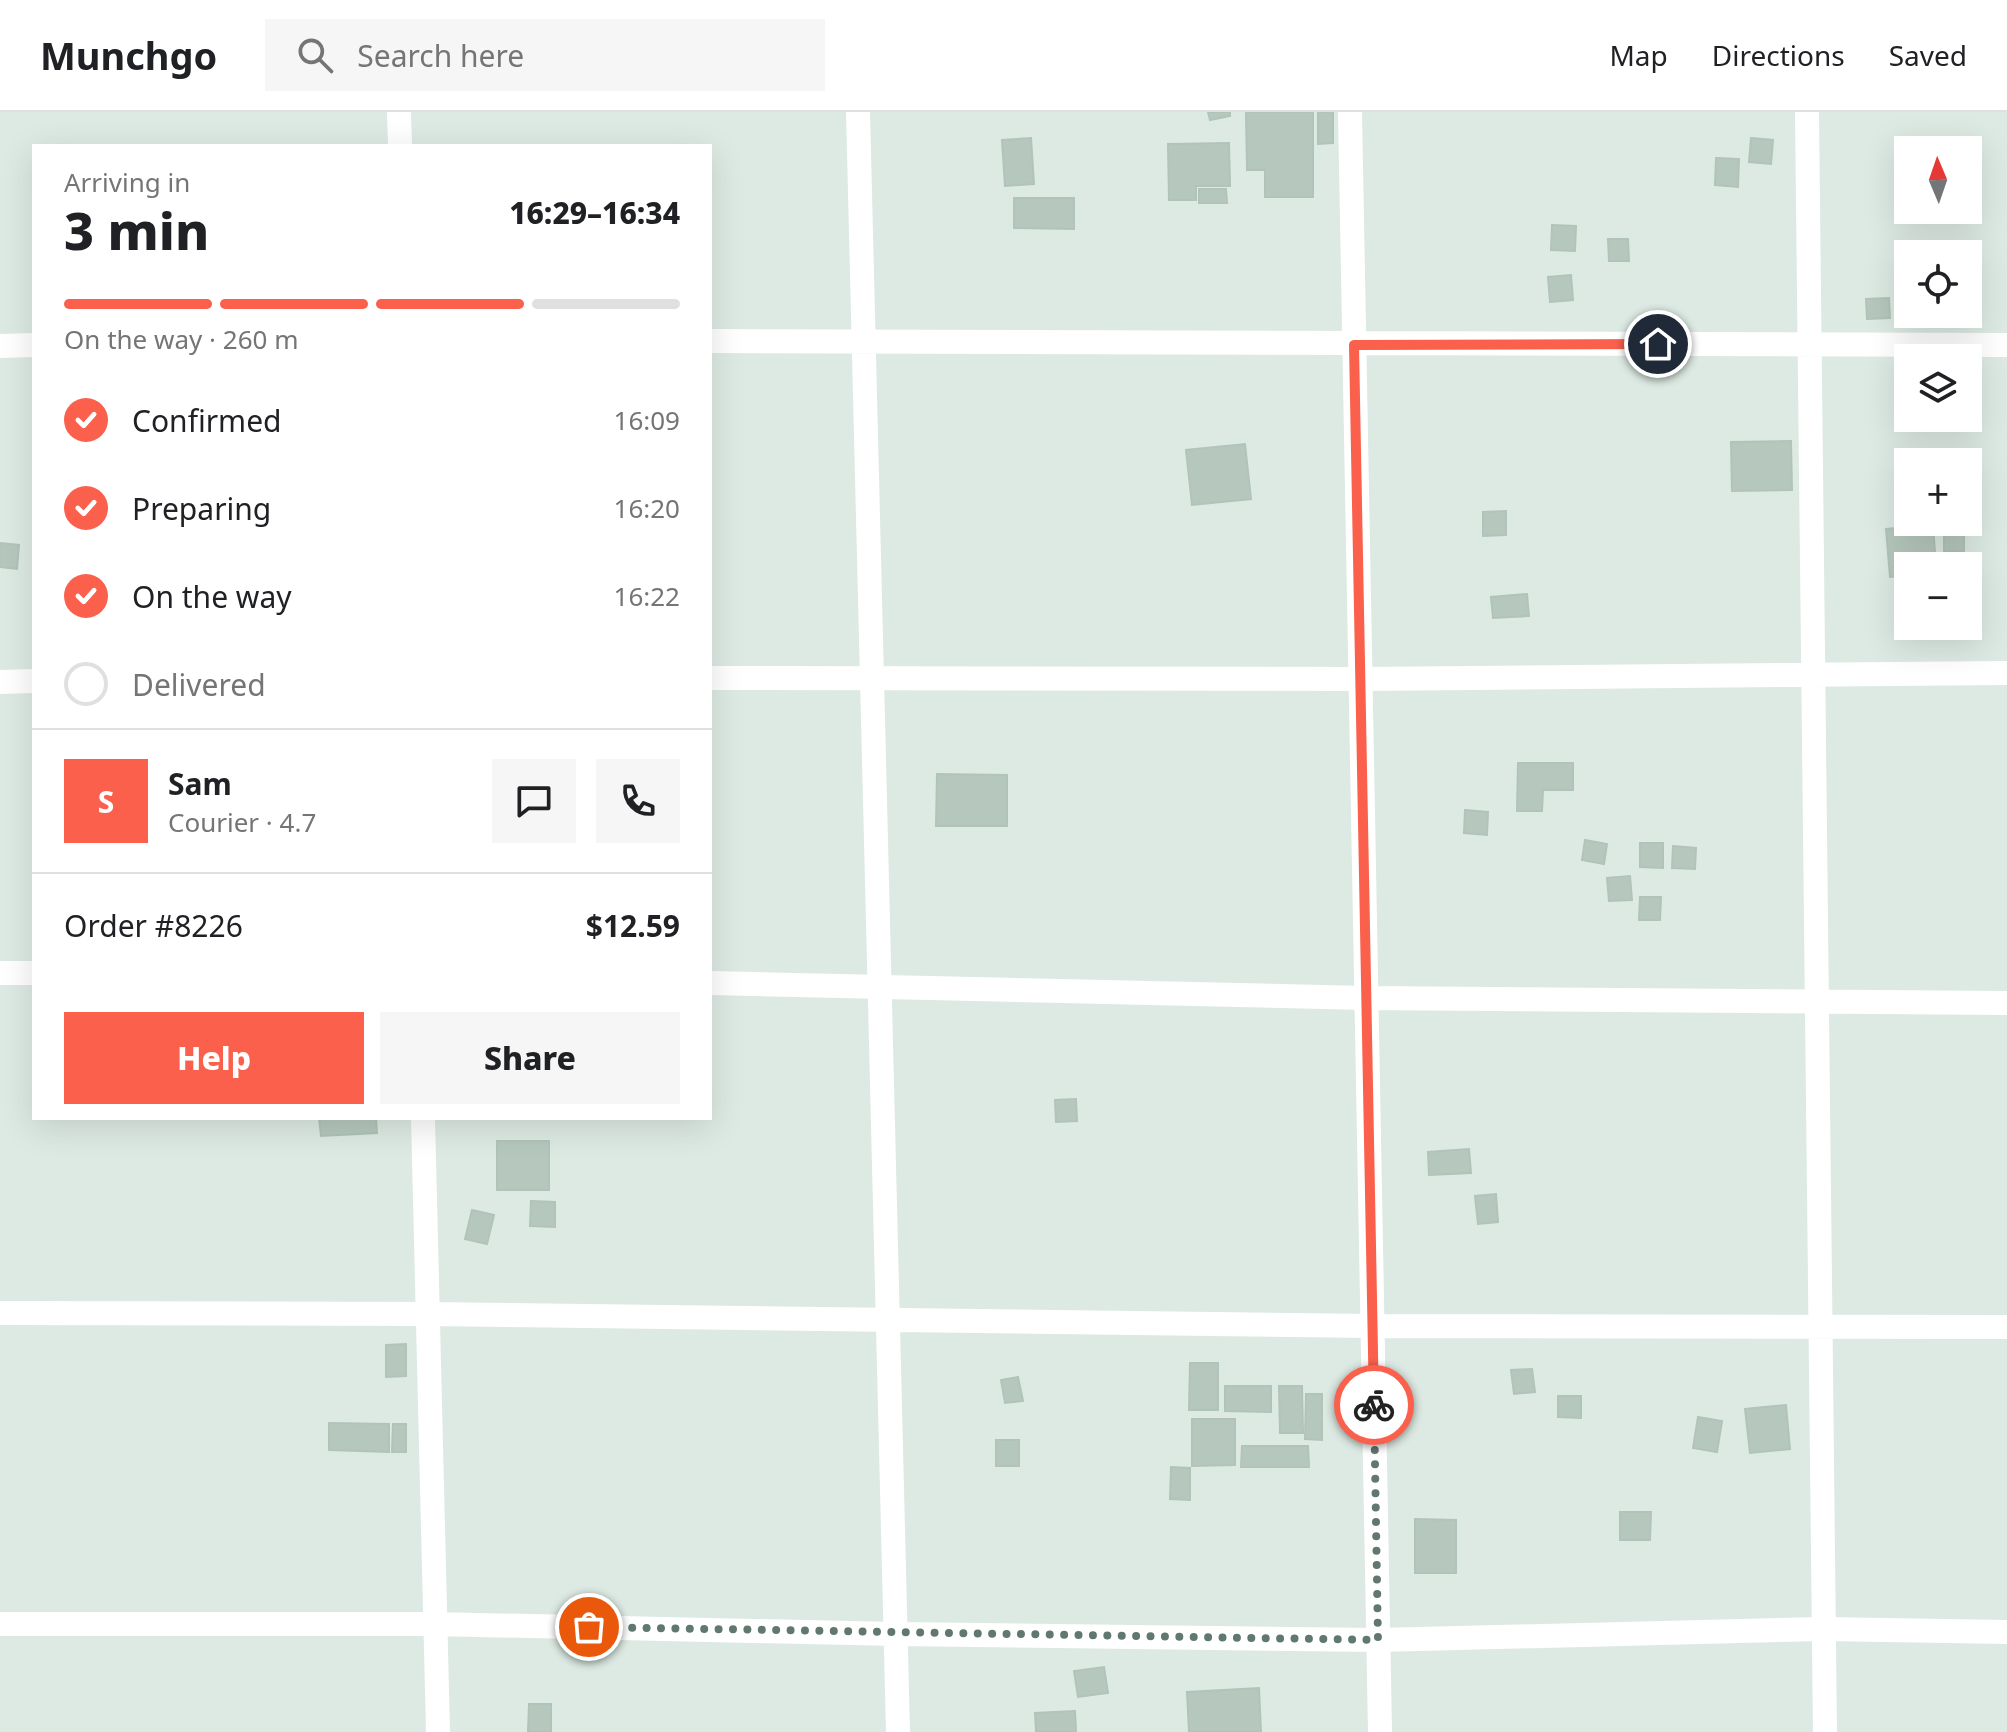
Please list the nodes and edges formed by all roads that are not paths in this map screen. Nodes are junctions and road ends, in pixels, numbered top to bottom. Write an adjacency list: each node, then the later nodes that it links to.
1 (399, 112): 5 (street)
2 (858, 112): 7 (street)
3 (1350, 112): 10 (street)
4 (1807, 112): 8 (street)
5 (400, 144)
6 (712, 341): 7 (street)
7 (864, 342): 10 (street); 16 (street)
8 (1810, 344): 10 (street); 11 (street); 13 (street)
9 (32, 345): 12 (street)
10 (1354, 345): 17 (street)
11 (2007, 345)
12 (0, 346)
13 (1813, 673): 14 (street); 17 (street); 25 (street)
14 (2007, 673)
15 (712, 678): 16 (street)
16 (872, 678): 17 (street); 23 (street)
17 (1360, 679): 24 (street)
18 (32, 681): 19 (street)
19 (0, 682)
20 (0, 973): 21 (street)
21 (32, 973)
22 (712, 983): 23 (street)
23 (880, 988): 24 (street); 30 (street)
24 (1366, 998): 25 (street); 32 (street)
25 (1817, 1000): 26 (street); 31 (street)
26 (2007, 1003)
27 (423, 1120): 29 (street)
28 (0, 1313): 29 (street)
29 (428, 1314): 30 (street); 35 (street)
30 (888, 1319): 32 (street); 38 (street)
31 (1820, 1325): 32 (street); 33 (street); 36 (street)
32 (1373, 1326): 39 (street)
33 (2007, 1327)
34 (0, 1624): 35 (street)
35 (435, 1624): 38 (street); 40 (street)
36 (1823, 1629): 37 (street); 39 (street); 43 (street)
37 (2007, 1632)
38 (895, 1634): 39 (street); 41 (street)
39 (1378, 1640): 42 (street)
40 (438, 1732)
41 (898, 1732)
42 (1380, 1732)
43 (1825, 1732)

